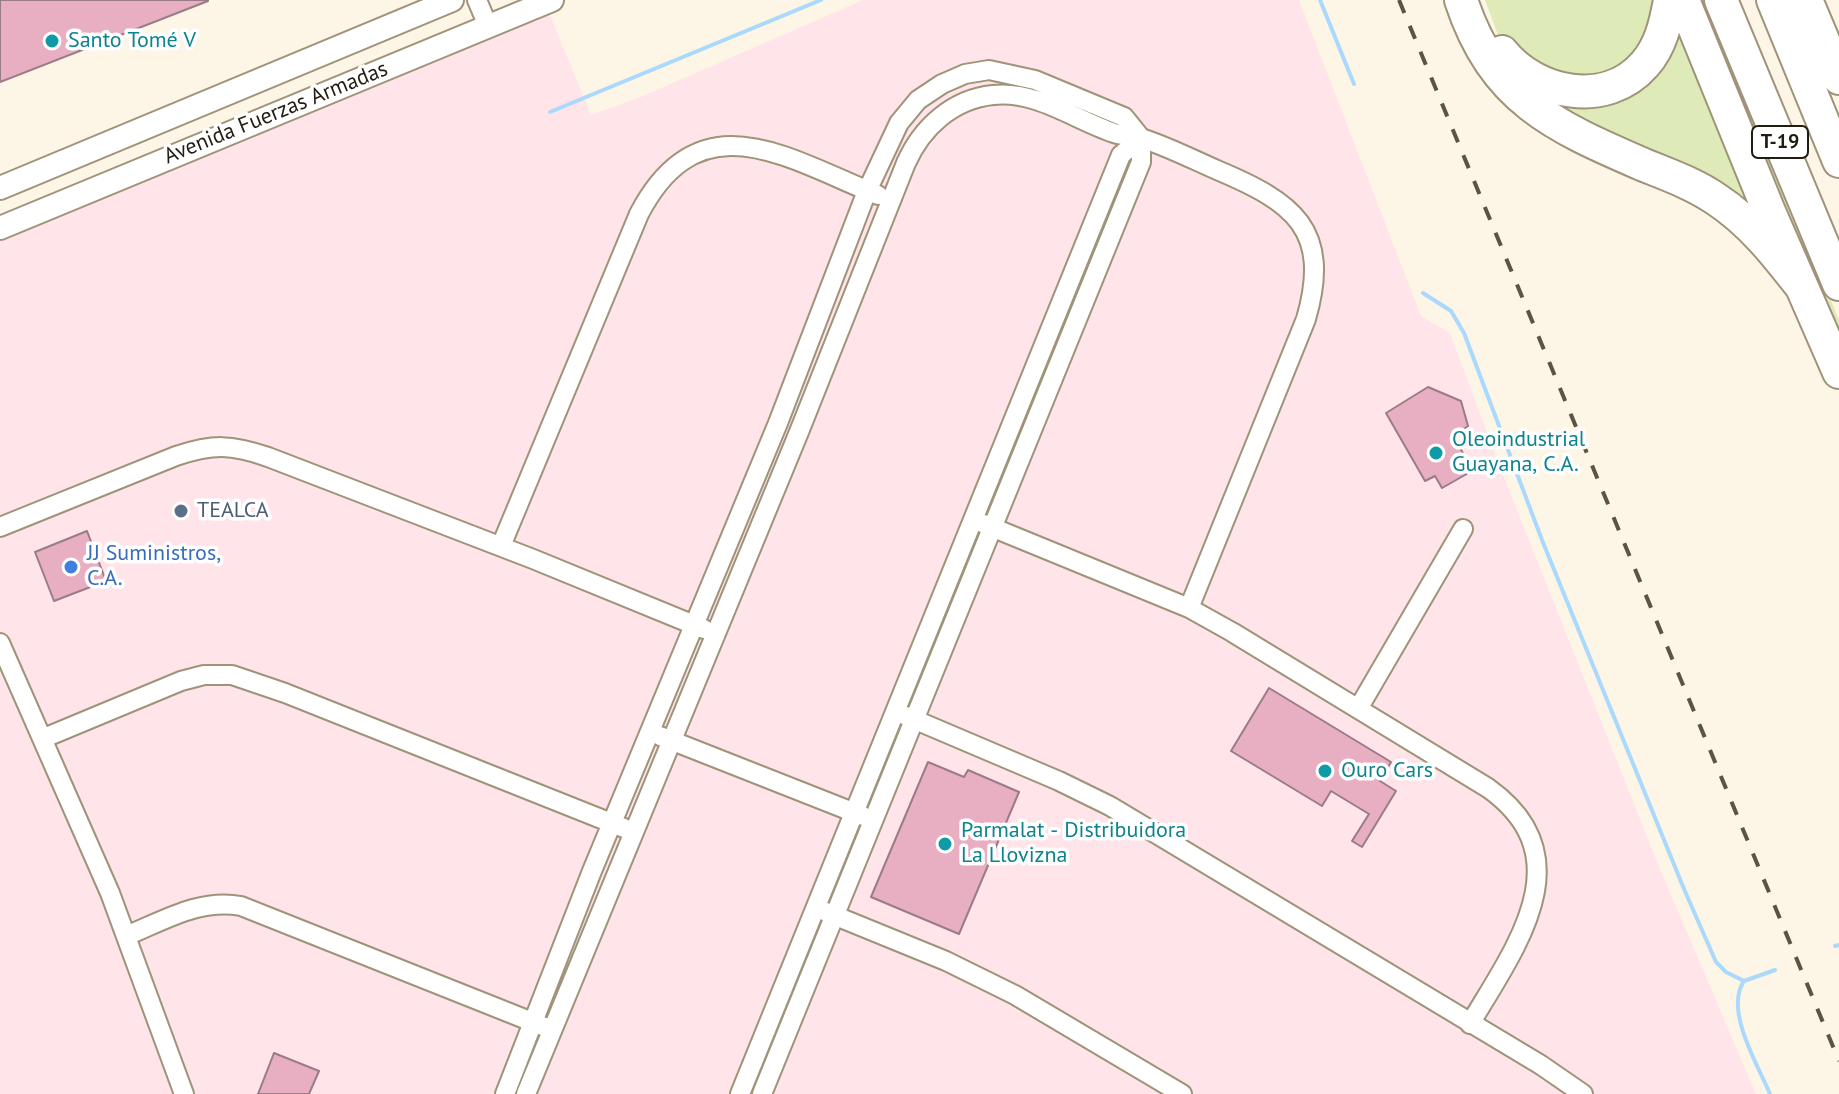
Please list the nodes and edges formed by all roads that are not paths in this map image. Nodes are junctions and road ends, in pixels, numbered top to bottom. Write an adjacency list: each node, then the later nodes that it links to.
1 (452, 0): 17 (street, Avenida Fuerzas Armadas)
2 (477, 0): 11 (street)
3 (552, 0): 11 (street, Avenida Fuerzas Armadas)
4 (1461, 0): 22 (highway)
5 (1478, 0): 6 (highway)
6 (1670, 0)
7 (1683, 0): 22 (highway)
8 (1721, 0): 21 (highway, T-19)
9 (1773, 0): 16 (highway, T-19)
10 (1806, 0): 12 (highway)
11 (488, 26): 20 (street, Avenida Fuerzas Armadas)
12 (1839, 78)
13 (1035, 80): 14 (street); 15 (street); 18 (street)
14 (1028, 98): 15 (street); 19 (street)
15 (1141, 138): 26 (street); 28 (street); 31 (street)
16 (1839, 161)
17 (0, 188)
18 (867, 191): 19 (street); 24 (street); 30 (street)
19 (891, 200): 25 (street)
20 (0, 228)
21 (1839, 284)
22 (1801, 286): 23 (highway)
23 (1839, 372)
24 (778, 423): 25 (street); 32 (street)
25 (799, 432): 33 (street)
26 (974, 521): 28 (street); 36 (street)
27 (0, 527): 30 (street)
28 (993, 528): 31 (street); 37 (street)
29 (1463, 529): 35 (street)
30 (501, 546): 32 (street)
31 (1189, 608): 35 (street)
32 (693, 625): 33 (street); 38 (street)
33 (714, 632): 40 (street)
34 (0, 643): 39 (street)
35 (1358, 709): 49 (street)
36 (896, 712): 37 (street); 41 (street)
37 (915, 720): 42 (street); 49 (street)
38 (650, 732): 40 (street); 43 (street)
39 (44, 738): 43 (street); 47 (street)
40 (670, 741): 41 (street); 44 (street)
41 (855, 813): 42 (street); 45 (street)
42 (874, 820): 46 (street)
43 (613, 823): 44 (street); 48 (street)
44 (632, 831): 50 (street)
45 (815, 908): 46 (street); 54 (street)
46 (835, 916): 55 (street); 56 (street)
47 (126, 936): 48 (street); 51 (street)
48 (535, 1022): 50 (street); 52 (street)
49 (1470, 1024): 57 (street)
50 (553, 1030): 53 (street)
51 (184, 1094)
52 (505, 1094)
53 (526, 1094)
54 (740, 1094)
55 (762, 1094)
56 (1182, 1094)
57 (1583, 1094)

